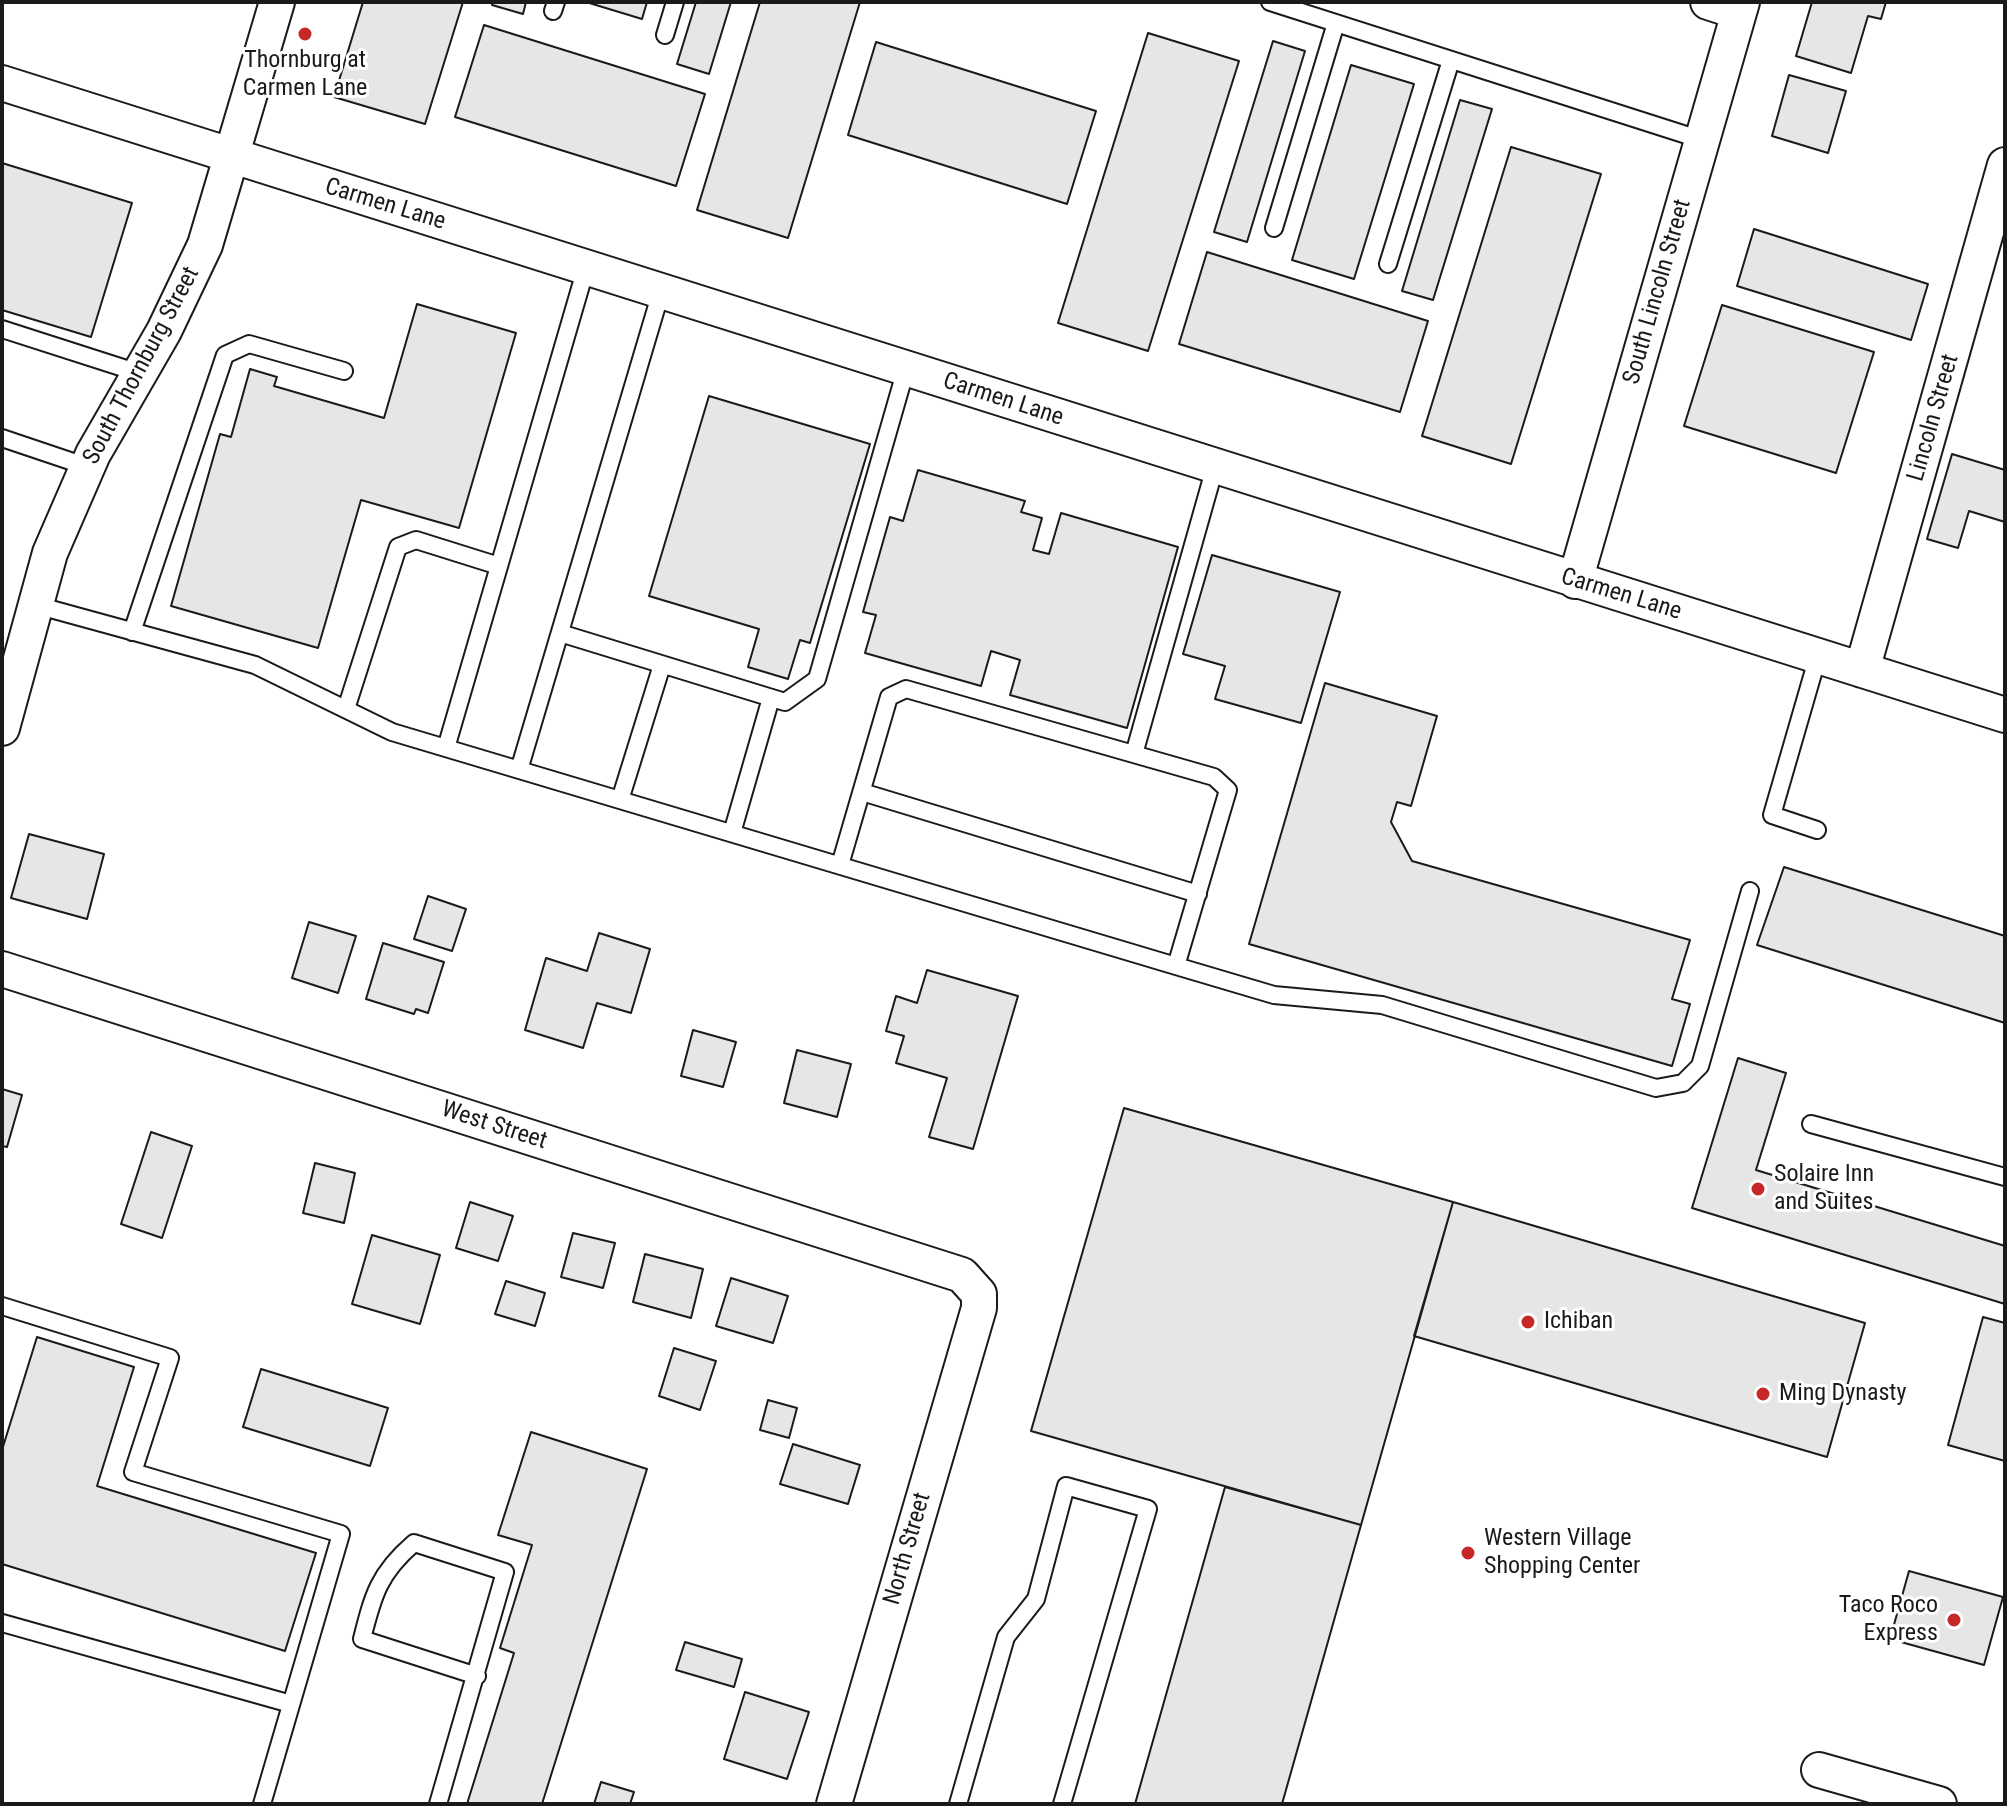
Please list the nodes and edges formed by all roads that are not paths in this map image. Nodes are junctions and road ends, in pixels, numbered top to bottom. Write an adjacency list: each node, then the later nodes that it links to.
1 (277, 2): 10 (street, South Thornburg Street)
2 (675, 2): 6 (lane)
3 (1270, 2): 5 (lane)
4 (1729, 5): 9 (street, South Lincoln Street)
5 (1336, 23): 7 (lane); 12 (lane)
6 (665, 35)
7 (1451, 60): 9 (lane); 13 (lane)
8 (2, 83): 10 (street, Carmen Lane)
9 (1702, 140): 24 (street, South Lincoln Street)
10 (231, 157): 14 (street, Carmen Lane); 19 (street, South Thornburg Street)
11 (2005, 165): 30 (street, Lincoln Street)
12 (1274, 228)
13 (1388, 264)
14 (586, 268): 15 (street, Carmen Lane); 23 (lane)
15 (661, 292): 17 (street, Carmen Lane); 27 (lane)
16 (2, 329): 19 (lane)
17 (906, 369): 22 (street, Carmen Lane); 31 (lane)
18 (344, 371): 26 (lane)
19 (139, 373): 21 (street, South Thornburg Street)
20 (2, 438): 21 (lane)
21 (88, 467): 25 (street, South Thornburg Street)
22 (1215, 467): 24 (street, Carmen Lane); 36 (lane)
23 (499, 566): 32 (lane); 35 (lane)
24 (1575, 581): 28 (street, Carmen Lane)
25 (36, 605): 26 (lane); 34 (street, South Thornburg Street)
26 (132, 632): 32 (lane)
27 (560, 633): 29 (lane); 37 (lane)
28 (1818, 656): 30 (street, Carmen Lane); 40 (lane)
29 (662, 665): 31 (lane); 39 (lane)
30 (1862, 670): 33 (street, Carmen Lane)
31 (771, 698): 41 (lane)
32 (346, 709): 35 (lane)
33 (2005, 715)
34 (2, 728)
35 (446, 748): 37 (lane)
36 (1134, 754): 38 (lane); 44 (lane)
37 (519, 770): 39 (lane)
38 (862, 792): 42 (lane); 44 (lane)
39 (620, 800): 41 (lane)
40 (1817, 830)
41 (732, 833): 42 (lane)
42 (840, 865): 45 (lane)
43 (1750, 891): 45 (lane)
44 (1198, 894): 45 (lane)
45 (1176, 966)
46 (2, 969): 49 (street, West Street)
47 (1811, 1124): 48 (lane)
48 (2005, 1177)
49 (979, 1294): 57 (street, North Street)
50 (2, 1308): 53 (lane)
51 (2, 1623): 53 (lane)
52 (477, 1676): 52 (lane); 56 (lane)
53 (291, 1704): 55 (lane)
54 (1819, 1770): 60 (street)
55 (262, 1804)
56 (438, 1804)
57 (834, 1804)
58 (958, 1804): 59 (lane)
59 (1062, 1804)
60 (1939, 1804)

